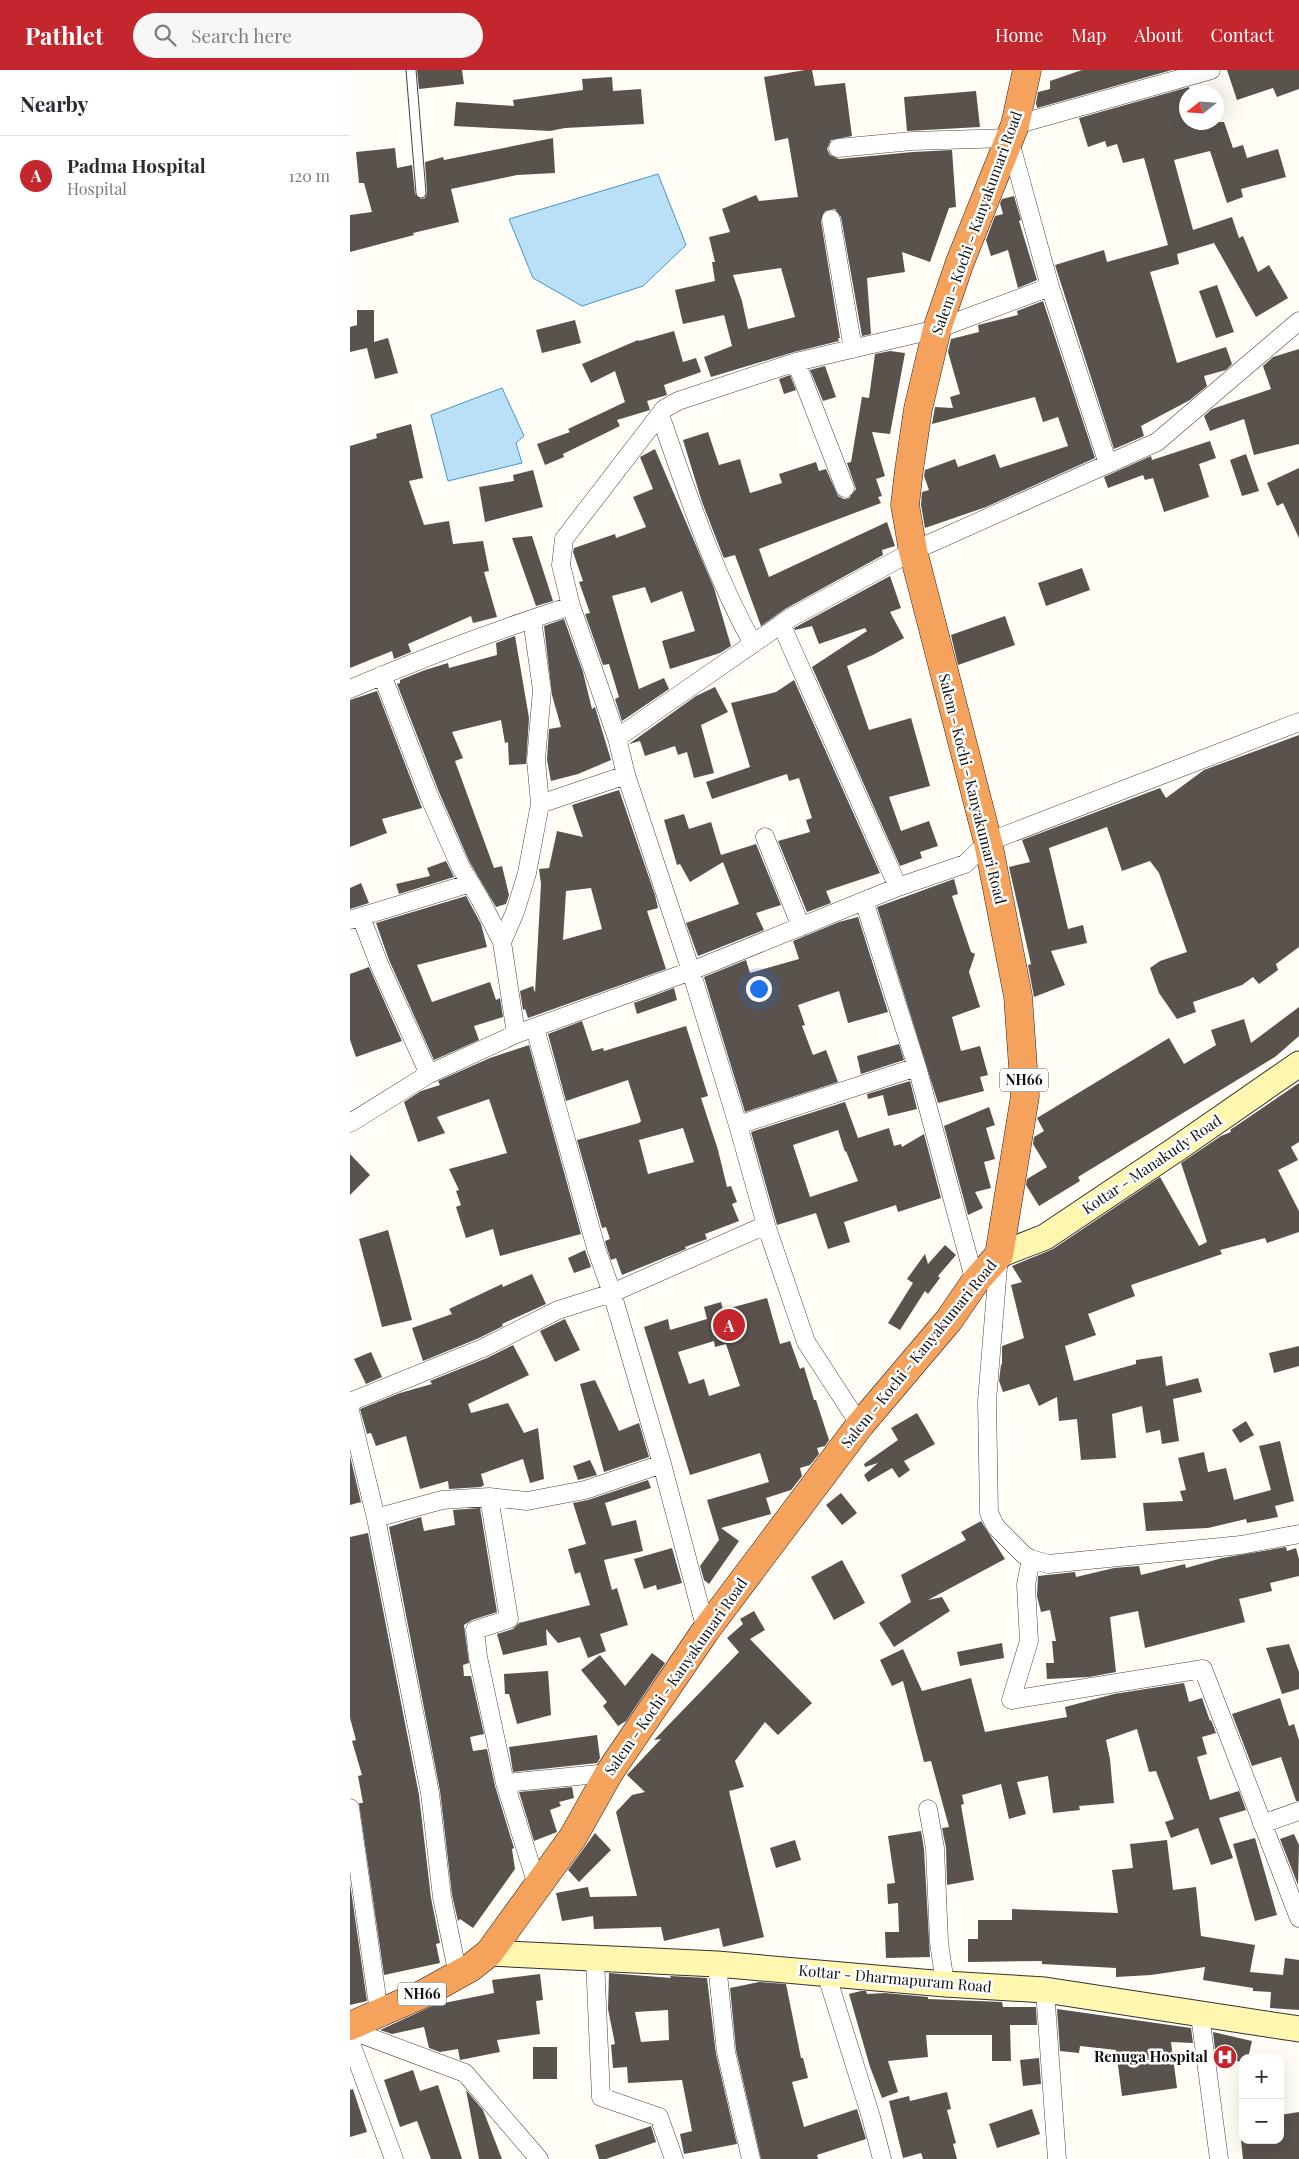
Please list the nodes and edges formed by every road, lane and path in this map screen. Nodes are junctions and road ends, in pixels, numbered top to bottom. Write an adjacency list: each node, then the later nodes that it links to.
1 (411, 70): 6 (lane)
2 (1027, 70): 4 (highway, Salem - Kochi - Kanyakumari Road / NH66)
3 (1211, 70): 4 (street)
4 (1012, 131): 5 (street); 8 (street); 10 (highway, Salem - Kochi - Kanyakumari Road / NH66)
5 (838, 148)
6 (421, 193)
7 (831, 219): 11 (street)
8 (1050, 287): 10 (street); 14 (street)
9 (1299, 321): 14 (street)
10 (937, 329): 11 (street); 16 (highway, Salem - Kochi - Kanyakumari Road / NH66)
11 (853, 349): 12 (street)
12 (796, 362): 13 (street); 15 (street)
13 (660, 415): 17 (street); 20 (street)
14 (1108, 464): 16 (street)
15 (845, 488)
16 (913, 551): 19 (street); 28 (highway, Salem - Kochi - Kanyakumari Road / NH66)
17 (571, 606): 18 (street); 24 (street)
18 (532, 619): 21 (street); 26 (street)
19 (781, 624): 20 (street); 30 (street)
20 (753, 644): 24 (street)
21 (382, 675): 22 (street); 29 (street)
22 (350, 689)
23 (1299, 722): 28 (street)
24 (617, 738): 25 (street)
25 (626, 774): 26 (street); 35 (street)
26 (540, 804): 34 (street)
27 (765, 837): 33 (street)
28 (988, 842): 30 (street); 44 (highway, Salem - Kochi - Kanyakumari Road / NH66)
29 (471, 883): 32 (street); 34 (street)
30 (898, 887): 31 (street)
31 (864, 901): 33 (street); 39 (street)
32 (356, 919): 40 (street)
33 (801, 927): 35 (street)
34 (502, 942): 37 (street)
35 (691, 971): 36 (street); 42 (street)
36 (535, 1028): 37 (street); 46 (street)
37 (516, 1034): 40 (street)
38 (1299, 1064): 44 (main road, Kottar - Manakudy Road)
39 (917, 1067): 42 (street); 45 (street)
40 (429, 1074): 41 (street)
41 (350, 1123)
42 (738, 1125): 43 (street)
43 (766, 1225): 46 (street); 49 (street)
44 (999, 1255): 45 (highway, Salem - Kochi - Kanyakumari Road / NH66); 54 (street)
45 (975, 1282): 49 (highway, Salem - Kochi - Kanyakumari Road / NH66)
46 (612, 1293): 47 (street); 50 (street)
47 (350, 1402)
48 (350, 1411): 52 (street)
49 (860, 1425): 55 (highway, Salem - Kochi - Kanyakumari Road / NH66)
50 (662, 1464): 51 (street); 55 (street)
51 (489, 1497): 52 (street); 57 (street)
52 (376, 1518): 68 (street)
53 (1299, 1534): 54 (street)
54 (1031, 1559): 61 (street)
55 (706, 1630): 56 (highway, Salem - Kochi - Kanyakumari Road / NH66)
56 (609, 1773): 57 (street); 62 (highway, Salem - Kochi - Kanyakumari Road / NH66)
57 (505, 1783): 62 (street)
58 (350, 1808): 71 (street)
59 (928, 1809): 69 (street)
60 (1299, 1811): 61 (street)
61 (1262, 1824): 63 (street)
62 (537, 1884): 64 (highway, Salem - Kochi - Kanyakumari Road / NH66)
63 (1299, 1918)
64 (489, 1953): 65 (main road, Kottar - Dharmapuram Road); 68 (highway, Salem - Kochi - Kanyakumari Road / NH66)
65 (595, 1959): 66 (main road, Kottar - Dharmapuram Road); 79 (street)
66 (717, 1964): 67 (main road, Kottar - Dharmapuram Road); 80 (street)
67 (826, 1973): 69 (main road, Kottar - Dharmapuram Road); 81 (street)
68 (458, 1975): 71 (highway, Salem - Kochi - Kanyakumari Road / NH66)
69 (945, 1984): 70 (main road, Kottar - Dharmapuram Road)
70 (1045, 1990): 72 (main road, Kottar - Dharmapuram Road); 82 (street)
71 (379, 2012): 73 (highway, Salem - Kochi - Kanyakumari Road / NH66)
72 (1200, 2015): 74 (main road, Kottar - Dharmapuram Road); 83 (street)
73 (350, 2026)
74 (1299, 2029)
75 (350, 2030): 78 (street)
76 (350, 2042): 77 (street)
77 (394, 2159)
78 (539, 2159)
79 (674, 2159)
80 (751, 2159)
81 (882, 2159)
82 (1058, 2159)
83 (1219, 2159)

